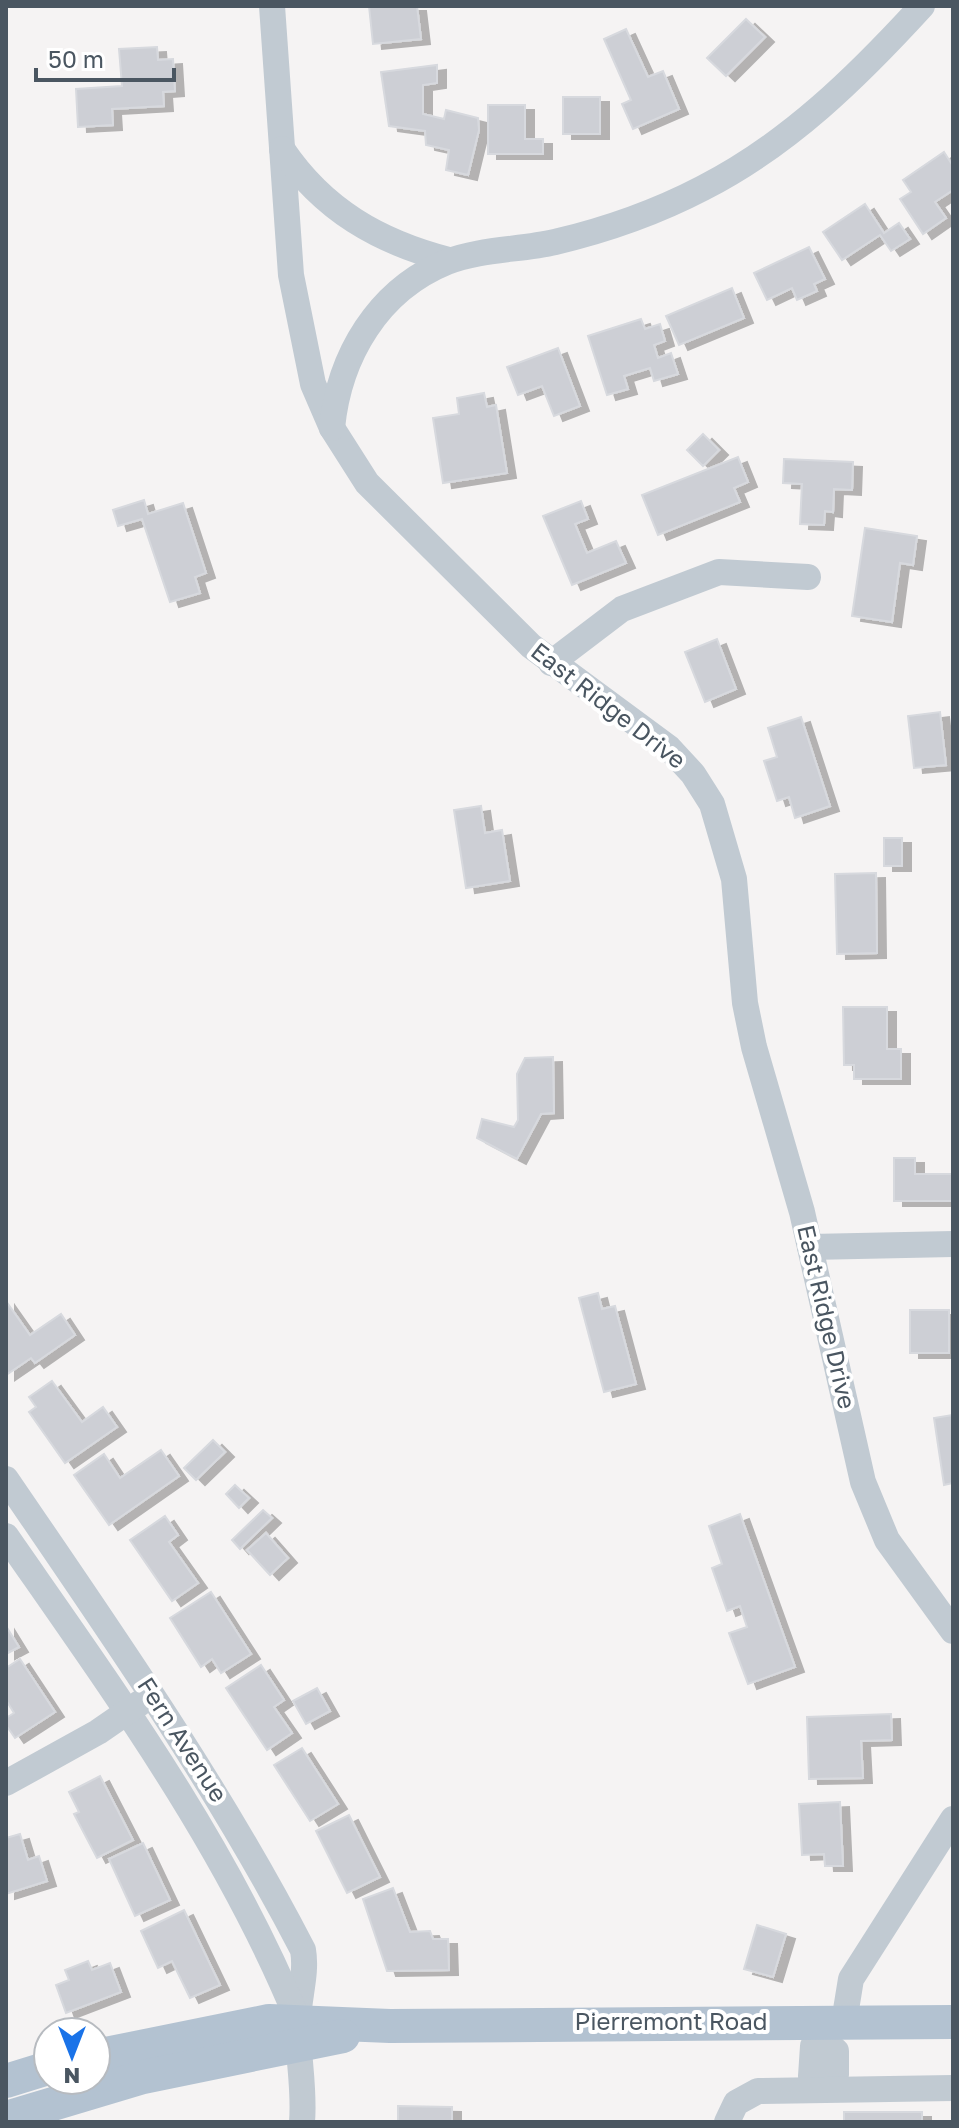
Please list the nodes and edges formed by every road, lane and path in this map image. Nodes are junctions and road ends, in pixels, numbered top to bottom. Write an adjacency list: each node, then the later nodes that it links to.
1 (272, 6): 3 (street, East Ridge Drive)
2 (922, 6): 4 (street)
3 (282, 149): 4 (street); 5 (street, East Ridge Drive)
4 (449, 260): 5 (street)
5 (332, 428): 7 (street, East Ridge Drive)
6 (808, 577): 7 (street)
7 (551, 663): 9 (street, East Ridge Drive)
8 (953, 1244): 9 (street)
9 (810, 1247): 12 (street, East Ridge Drive)
10 (6, 1479): 13 (street, Fern Avenue)
11 (6, 1536): 14 (street, Fern Avenue)
12 (953, 1631)
13 (153, 1693): 14 (street); 19 (street, Fern Avenue)
14 (129, 1712): 15 (street); 19 (street, Fern Avenue)
15 (6, 1783)
16 (953, 1819): 18 (street)
17 (953, 2022): 18 (main road, Pierremont Road)
18 (830, 2028): 19 (main road, Pierremont Road); 24 (street)
19 (299, 2033): 20 (main road, Pierremont Road); 25 (main road, Pierremont Road); 26 (street, Fern Avenue)
20 (112, 2052)
21 (32, 2073): 22 (main road)
22 (6, 2081)
23 (953, 2088): 24 (street)
24 (824, 2090): 27 (street)
25 (6, 2118)
26 (302, 2122)
27 (727, 2122)

